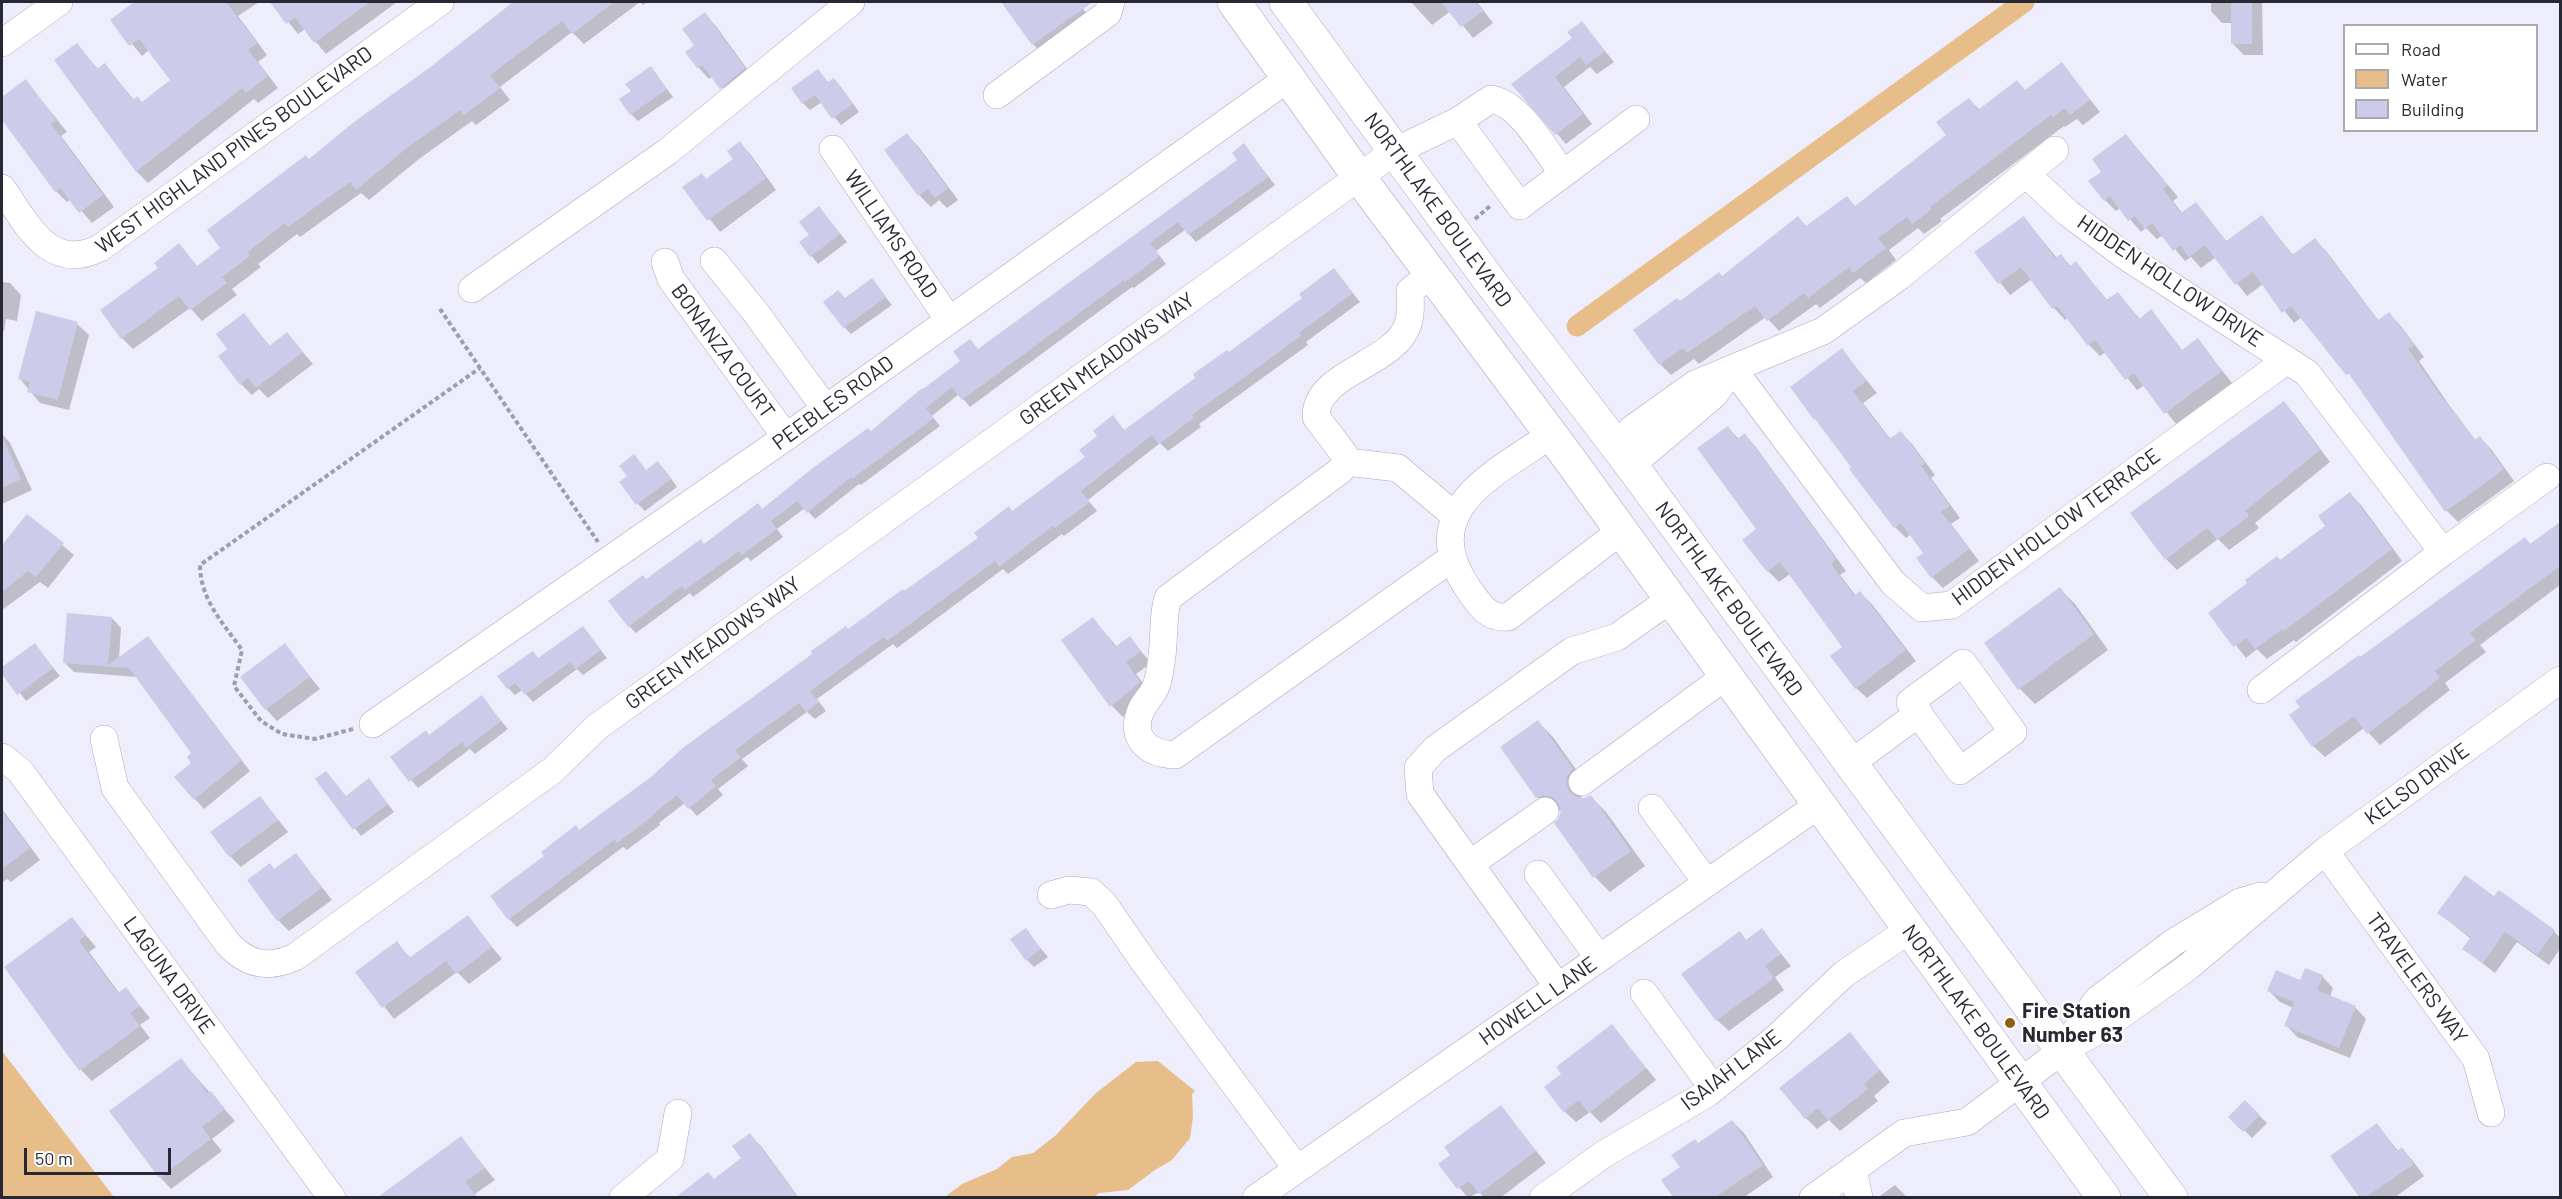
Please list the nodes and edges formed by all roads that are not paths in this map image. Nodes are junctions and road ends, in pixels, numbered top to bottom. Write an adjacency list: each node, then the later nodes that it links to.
1 (59, 2): 7 (street)
2 (440, 2): 18 (street, WEST HIGHLAND PINES BOULEVARD)
3 (851, 2): 22 (street)
4 (1111, 2): 9 (street)
5 (1234, 2): 8 (main road, NORTHLAKE BOULEVARD)
6 (1286, 2): 14 (main road, NORTHLAKE BOULEVARD)
7 (2, 44)
8 (1290, 77): 17 (main road, NORTHLAKE BOULEVARD); 23 (street, PEEBLES ROAD)
9 (997, 95)
10 (1636, 119): 15 (street)
11 (1458, 121): 14 (street, GREEN MEADOWS WAY); 15 (street, GREEN MEADOWS WAY); 15 (street)
12 (833, 149): 23 (street, WILLIAMS ROAD)
13 (2055, 150): 16 (street)
14 (1395, 151): 17 (street, GREEN MEADOWS WAY); 29 (main road, NORTHLAKE BOULEVARD)
15 (1563, 174)
16 (2026, 174): 24 (street, HIDDEN HOLLOW DRIVE); 25 (street)
17 (1359, 177): 21 (main road, NORTHLAKE BOULEVARD); 42 (street, GREEN MEADOWS WAY)
18 (3, 193)
19 (714, 261): 26 (street)
20 (665, 262): 27 (street, BONANZA COURT)
21 (1431, 274): 28 (main road, NORTHLAKE BOULEVARD); 30 (street)
22 (472, 289)
23 (949, 320): 26 (street, PEEBLES ROAD)
24 (2287, 360): 25 (street, HIDDEN HOLLOW TERRACE); 34 (street, HIDDEN HOLLOW DRIVE)
25 (1733, 369): 29 (street)
26 (825, 408): 27 (street, PEEBLES ROAD)
27 (786, 437): 41 (street, PEEBLES ROAD)
28 (1559, 446): 29 (main road); 32 (street); 33 (main road, NORTHLAKE BOULEVARD)
29 (1625, 457): 44 (main road, NORTHLAKE BOULEVARD)
30 (1347, 462): 32 (street); 35 (street)
31 (2547, 477): 34 (street)
32 (1454, 515): 35 (street)
33 (1621, 531): 35 (street); 36 (main road, NORTHLAKE BOULEVARD)
34 (2443, 552): 39 (street)
35 (1452, 558)
36 (1673, 602): 37 (main road, NORTHLAKE BOULEVARD); 44 (main road); 50 (street)
37 (1726, 676): 45 (street); 46 (main road, NORTHLAKE BOULEVARD)
38 (2560, 680): 49 (street, KELSO DRIVE)
39 (2261, 690)
40 (1919, 713): 44 (street)
41 (373, 724)
42 (104, 739)
43 (2, 757): 65 (street, LAGUNA DRIVE)
44 (1850, 764): 58 (main road, NORTHLAKE BOULEVARD)
45 (1582, 782)
46 (1820, 804): 52 (street, HOWELL LANE); 54 (main road, NORTHLAKE BOULEVARD)
47 (1652, 808): 52 (street)
48 (1545, 811): 50 (street)
49 (2325, 851): 58 (street, KELSO DRIVE); 62 (street, TRAVELERS WAY)
50 (1470, 864): 56 (street)
51 (1538, 874): 55 (street)
52 (1707, 883): 55 (street, HOWELL LANE)
53 (1052, 895): 63 (street)
54 (1910, 930): 59 (main road, NORTHLAKE BOULEVARD); 60 (street, ISAIAH LANE)
55 (1599, 958): 56 (street, HOWELL LANE)
56 (1558, 987): 63 (street, HOWELL LANE)
57 (1644, 993): 60 (street)
58 (2064, 1049): 59 (street, KELSO DRIVE); 72 (main road, NORTHLAKE BOULEVARD)
59 (2018, 1083): 64 (street, KELSO DRIVE); 71 (main road, NORTHLAKE BOULEVARD)
60 (1713, 1088): 68 (street, ISAIAH LANE)
61 (678, 1113): 66 (street)
62 (2491, 1113)
63 (1297, 1168): 67 (street, HOWELL LANE)
64 (1853, 1169): 69 (street, KELSO DRIVE); 70 (street)
65 (332, 1197)
66 (622, 1197)
67 (1256, 1197)
68 (1543, 1197)
69 (1813, 1197)
70 (1859, 1197)
71 (2104, 1197)
72 (2171, 1197)

